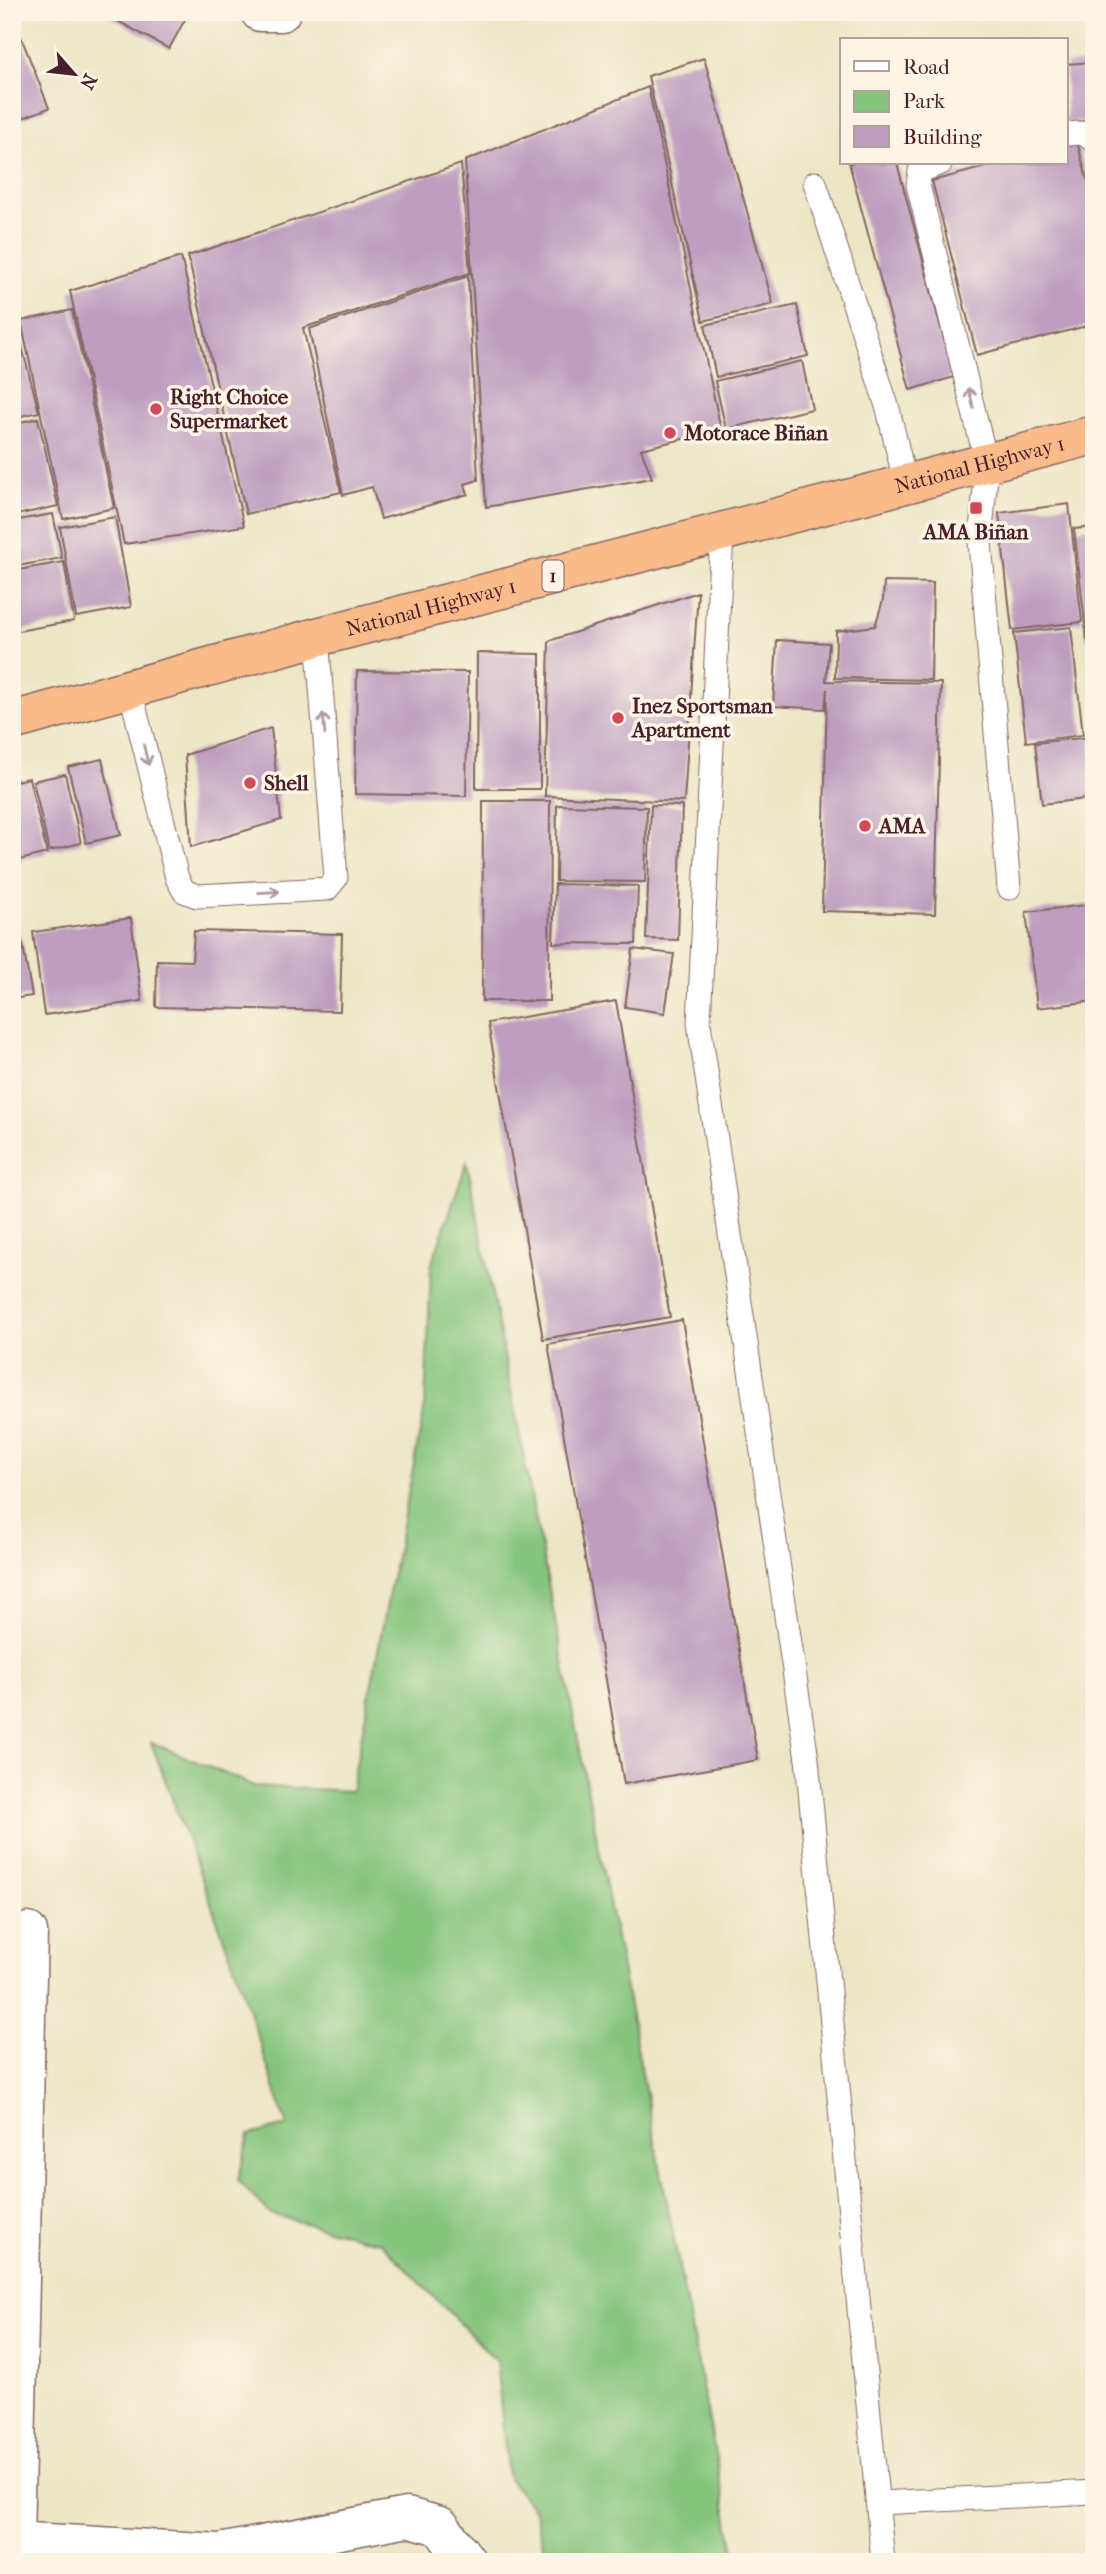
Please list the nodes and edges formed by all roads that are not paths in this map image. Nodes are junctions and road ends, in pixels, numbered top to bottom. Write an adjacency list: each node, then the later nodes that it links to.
1 (260, 12): 2 (street)
2 (281, 12)
3 (1068, 134): 4 (lane)
4 (1094, 141)
5 (938, 164): 8 (lane, one-way to 5)
6 (815, 183): 9 (lane)
7 (1094, 435): 8 (highway, National Highway 1 / 1)
8 (987, 465): 9 (highway, National Highway 1 / 1); 14 (lane)
9 (906, 486): 10 (highway, National Highway 1 / 1)
10 (722, 532): 11 (highway, National Highway 1 / 1); 17 (lane)
11 (317, 638): 12 (highway, National Highway 1 / 1); 12 (lane, one-way to 11)
12 (130, 689): 13 (highway, National Highway 1 / 1)
13 (12, 721)
14 (1009, 888)
15 (28, 1932): 18 (street)
16 (1094, 2492): 17 (lane)
17 (879, 2503): 20 (lane)
18 (13, 2541): 19 (street)
19 (467, 2562)
20 (883, 2562)

